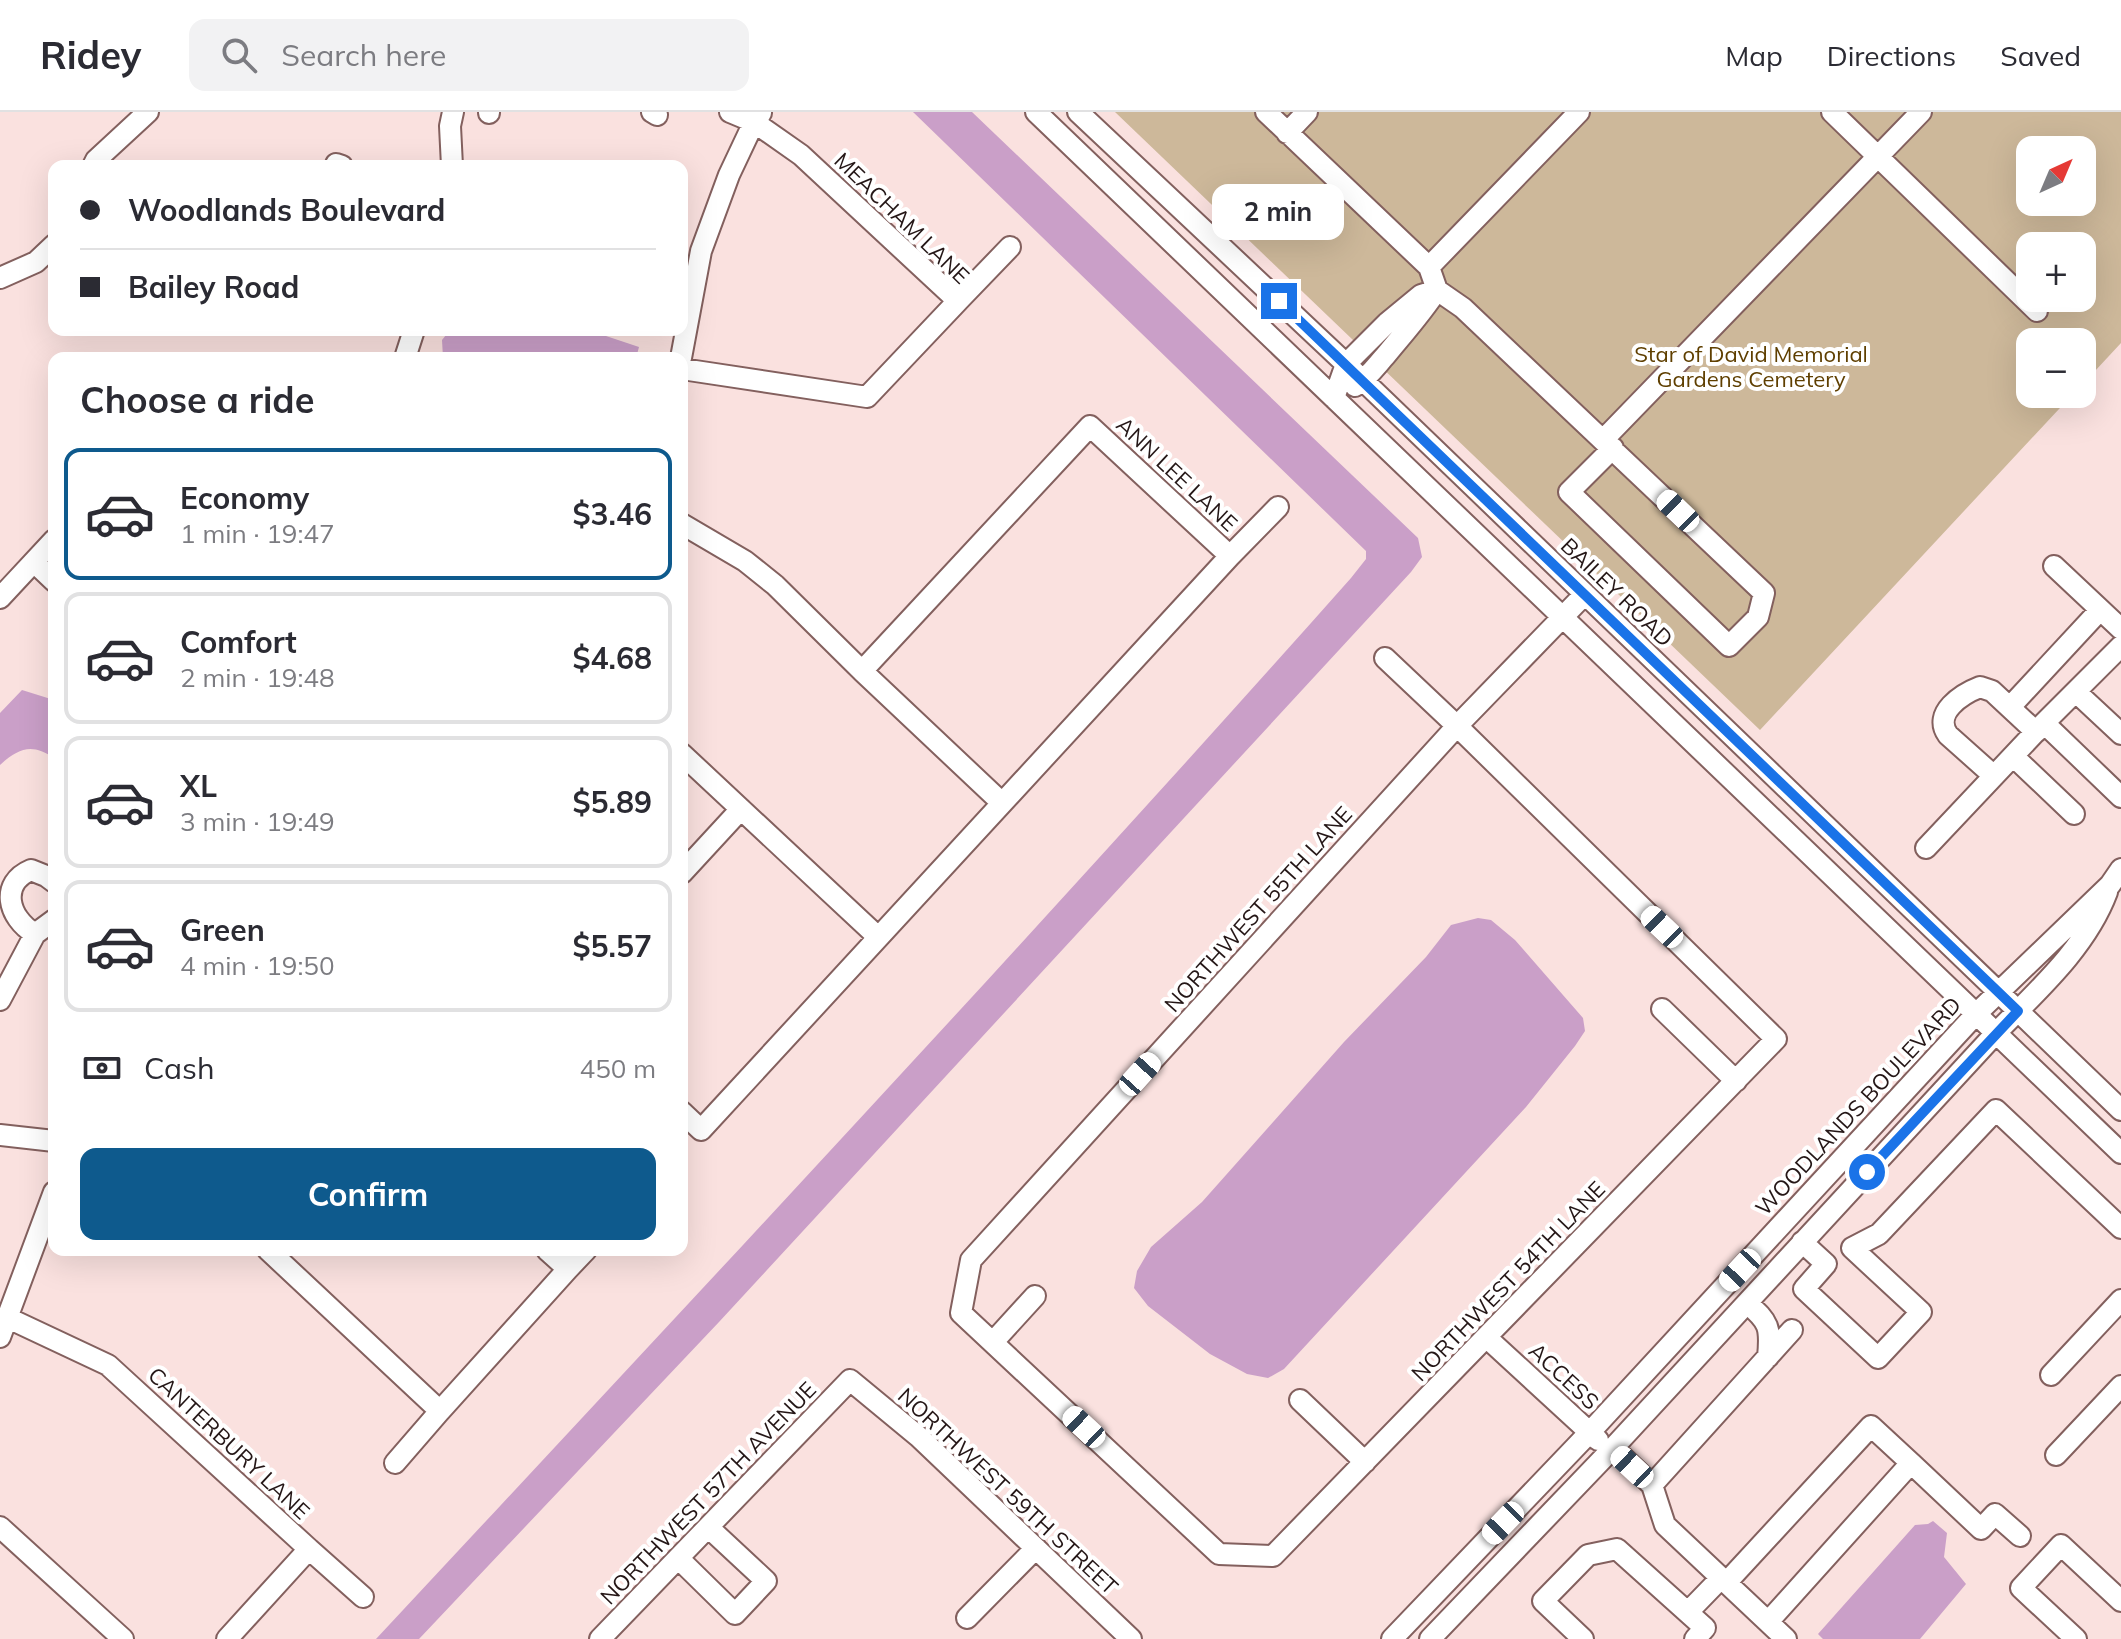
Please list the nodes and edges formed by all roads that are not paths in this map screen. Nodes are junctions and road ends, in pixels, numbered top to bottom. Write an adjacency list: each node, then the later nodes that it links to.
1 (148, 112): 14 (street)
2 (453, 112): 15 (street)
3 (730, 112): 11 (street, MEACHAM LANE)
4 (1036, 112): 27 (street)
5 (1078, 112): 24 (street, BAILEY ROAD)
6 (1266, 112): 12 (street)
7 (1307, 112): 12 (street)
8 (1579, 112): 18 (street)
9 (1832, 112): 13 (street)
10 (1921, 112): 13 (street)
11 (758, 117): 22 (street, MEACHAM LANE); 23 (street)
12 (1287, 133): 18 (street)
13 (1878, 156): 21 (street); 28 (street)
14 (96, 160)
15 (452, 160)
16 (1010, 247): 22 (street)
17 (48, 251): 19 (street)
18 (1429, 267): 20 (street)
19 (0, 278)
20 (1437, 290): 24 (street); 26 (street); 28 (street)
21 (2016, 291)
22 (958, 301): 25 (street, MEACHAM LANE)
23 (688, 321)
24 (1346, 364): 26 (street, BAILEY ROAD); 27 (street)
25 (688, 370)
26 (1363, 381): 27 (street); 36 (street, BAILEY ROAD)
27 (1334, 398): 39 (street)
28 (1609, 444): 28 (street)
29 (1278, 507): 32 (street)
30 (688, 528): 43 (street)
31 (48, 547): 33 (street)
32 (1230, 556): 43 (street, ANN LEE LANE); 53 (street, ANN LEE LANE)
33 (34, 562): 35 (street); 37 (street)
34 (2054, 566): 38 (street)
35 (48, 575)
36 (1585, 594): 39 (street, NORTHWEST 55TH LANE); 63 (street, BAILEY ROAD)
37 (0, 598)
38 (2100, 610): 40 (street); 45 (street)
39 (1563, 617): 46 (street, NORTHWEST 55TH LANE); 67 (street)
40 (2121, 629)
41 (2121, 646): 44 (street)
42 (1385, 658): 46 (street)
43 (862, 671): 53 (street)
44 (2076, 692): 47 (street); 48 (street)
45 (2010, 707): 47 (street); 51 (street)
46 (1457, 726): 69 (street, NORTHWEST 54TH LANE); 90 (street, NORTHWEST 55TH LANE)
47 (2040, 728): 49 (street); 52 (street)
48 (2121, 734)
49 (2013, 756): 51 (street); 55 (street)
50 (688, 760): 54 (street)
51 (1994, 776): 56 (street)
52 (2121, 797)
53 (1002, 803): 62 (street, ANN LEE LANE)
54 (741, 809): 57 (street); 62 (street)
55 (2074, 814)
56 (1926, 848)
57 (688, 866)
58 (2115, 877): 63 (street, WOODLANDS BOULEVARD); 66 (street)
59 (48, 878): 61 (street)
60 (48, 924): 61 (street)
61 (35, 934): 64 (street)
62 (878, 937): 71 (street, ANN LEE LANE)
63 (1998, 992): 66 (street, BAILEY ROAD); 67 (street, WOODLANDS BOULEVARD)
64 (0, 1000)
65 (1662, 1009): 69 (street)
66 (2018, 1011): 68 (street); 70 (street, BAILEY ROAD)
67 (1976, 1014): 68 (street); 97 (street, WOODLANDS BOULEVARD)
68 (1996, 1033): 74 (street); 77 (street)
69 (1736, 1081): 89 (street, NORTHWEST 54TH LANE)
70 (2121, 1110)
71 (688, 1118)
72 (0, 1135): 73 (street)
73 (48, 1140)
74 (2121, 1153)
75 (48, 1208): 87 (street)
76 (2121, 1228): 78 (street)
77 (1802, 1242): 82 (street); 86 (street)
78 (1852, 1248): 82 (street); 82 (street)
79 (274, 1256): 96 (street)
80 (554, 1256): 83 (street)
81 (580, 1256): 83 (street)
82 (1826, 1264)
83 (568, 1269): 96 (street)
84 (1035, 1296): 90 (street)
85 (2121, 1300): 92 (street)
86 (1747, 1303): 91 (street); 98 (street)
87 (4, 1328): 108 (street, CANTERBURY LANE)
88 (1792, 1330): 91 (street)
89 (1486, 1337): 97 (street, ACCESS); 100 (street, NORTHWEST 54TH LANE)
90 (993, 1342): 100 (street, NORTHWEST 54TH LANE)
91 (1768, 1357): 103 (street)
92 (2051, 1375)
93 (850, 1380): 105 (street, NORTHWEST 57TH AVENUE); 107 (street, NORTHWEST 59TH STREET)
94 (2121, 1386): 99 (street)
95 (1300, 1400): 100 (street)
96 (440, 1411): 101 (street)
97 (1590, 1432): 98 (street, ACCESS); 120 (street, WOODLANDS BOULEVARD)
98 (1611, 1450): 103 (street, ACCESS); 121 (street)
99 (2056, 1455)
100 (1365, 1462)
101 (395, 1463)
102 (1911, 1463): 106 (street); 110 (street); 115 (street)
103 (1652, 1485): 110 (street)
104 (0, 1527): 116 (street)
105 (708, 1527): 109 (street, NORTHWEST 57TH AVENUE); 109 (street)
106 (2020, 1536)
107 (1036, 1548): 114 (street); 119 (street, NORTHWEST 59TH STREET)
108 (309, 1549): 111 (street); 117 (street, CANTERBURY LANE)
109 (678, 1558): 118 (street, NORTHWEST 57TH AVENUE)
110 (1723, 1580): 113 (street); 115 (street)
111 (363, 1597)
112 (2121, 1601): 125 (street)
113 (1688, 1612): 122 (street); 123 (street)
114 (967, 1618)
115 (1768, 1622): 124 (street)
116 (123, 1639)
117 (227, 1639)
118 (600, 1639)
119 (1131, 1639)
120 (1392, 1639)
121 (1430, 1639)
122 (1583, 1639)
123 (1695, 1639)
124 (1786, 1639)
125 (2076, 1639)

